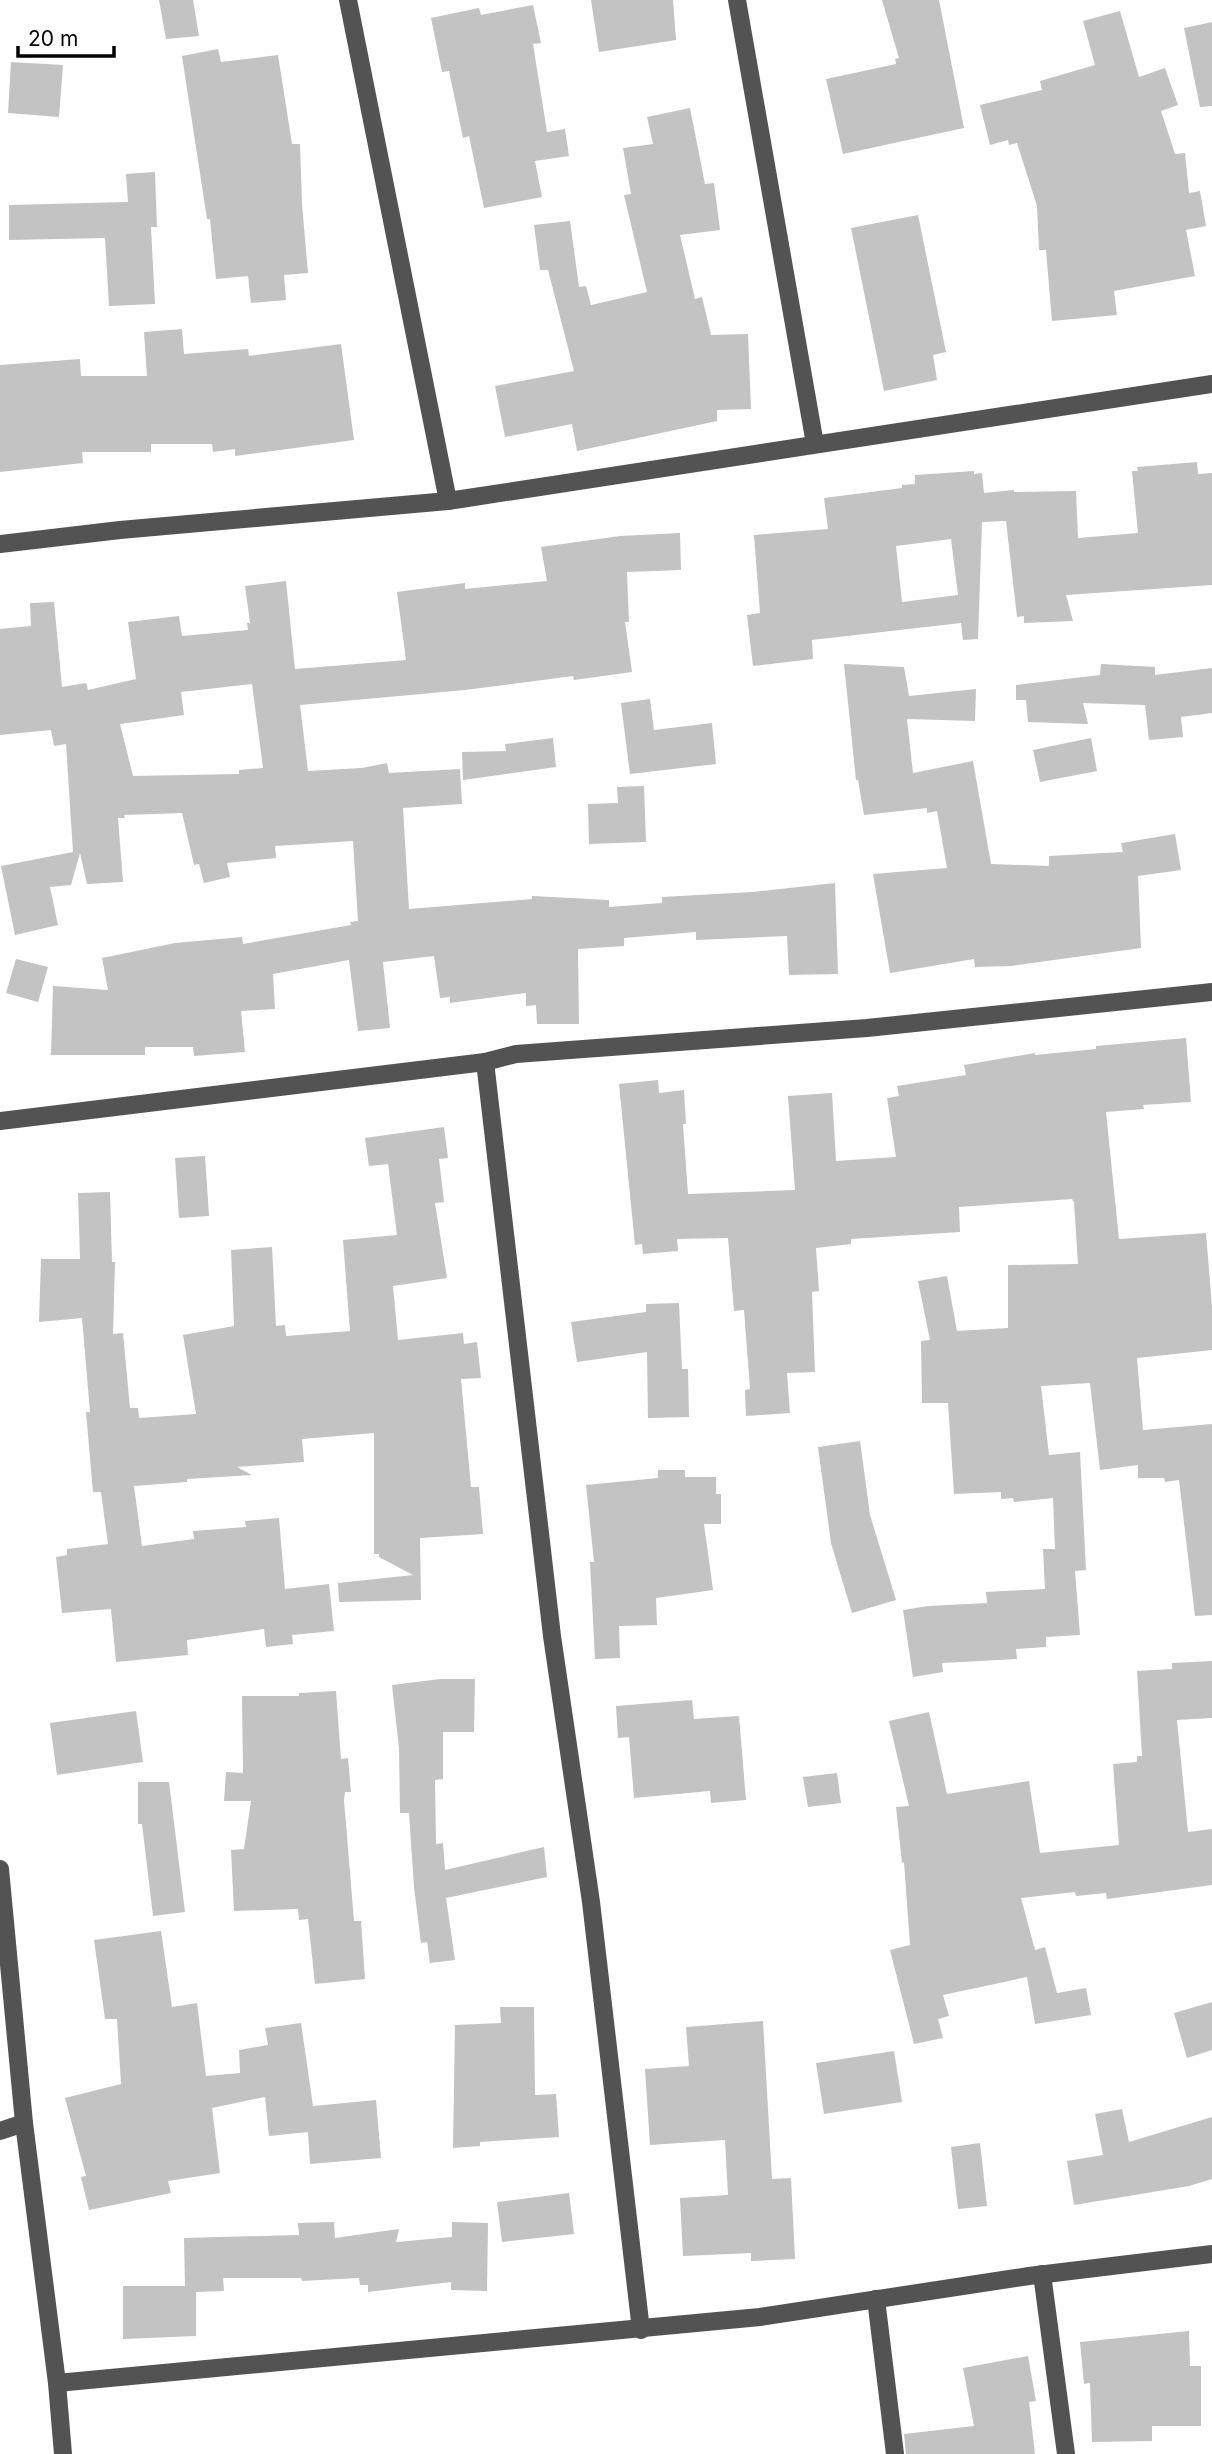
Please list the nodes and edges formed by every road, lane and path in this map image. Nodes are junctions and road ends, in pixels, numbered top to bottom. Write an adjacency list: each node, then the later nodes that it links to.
1 (348, 0): 5 (street)
2 (737, 0): 4 (street)
3 (1212, 384): 4 (street)
4 (815, 444): 5 (street)
5 (448, 501): 6 (street)
6 (0, 544)
7 (1212, 992): 8 (street)
8 (485, 1062): 9 (street); 16 (street)
9 (0, 1121)
10 (0, 1870): 11 (street)
11 (24, 2123): 12 (street); 17 (street)
12 (0, 2131)
13 (1212, 2254): 14 (street)
14 (1042, 2274): 15 (street); 20 (street)
15 (876, 2299): 16 (street); 19 (street)
16 (641, 2330): 17 (street)
17 (57, 2383): 18 (street)
18 (63, 2454)
19 (895, 2454)
20 (1066, 2454)

